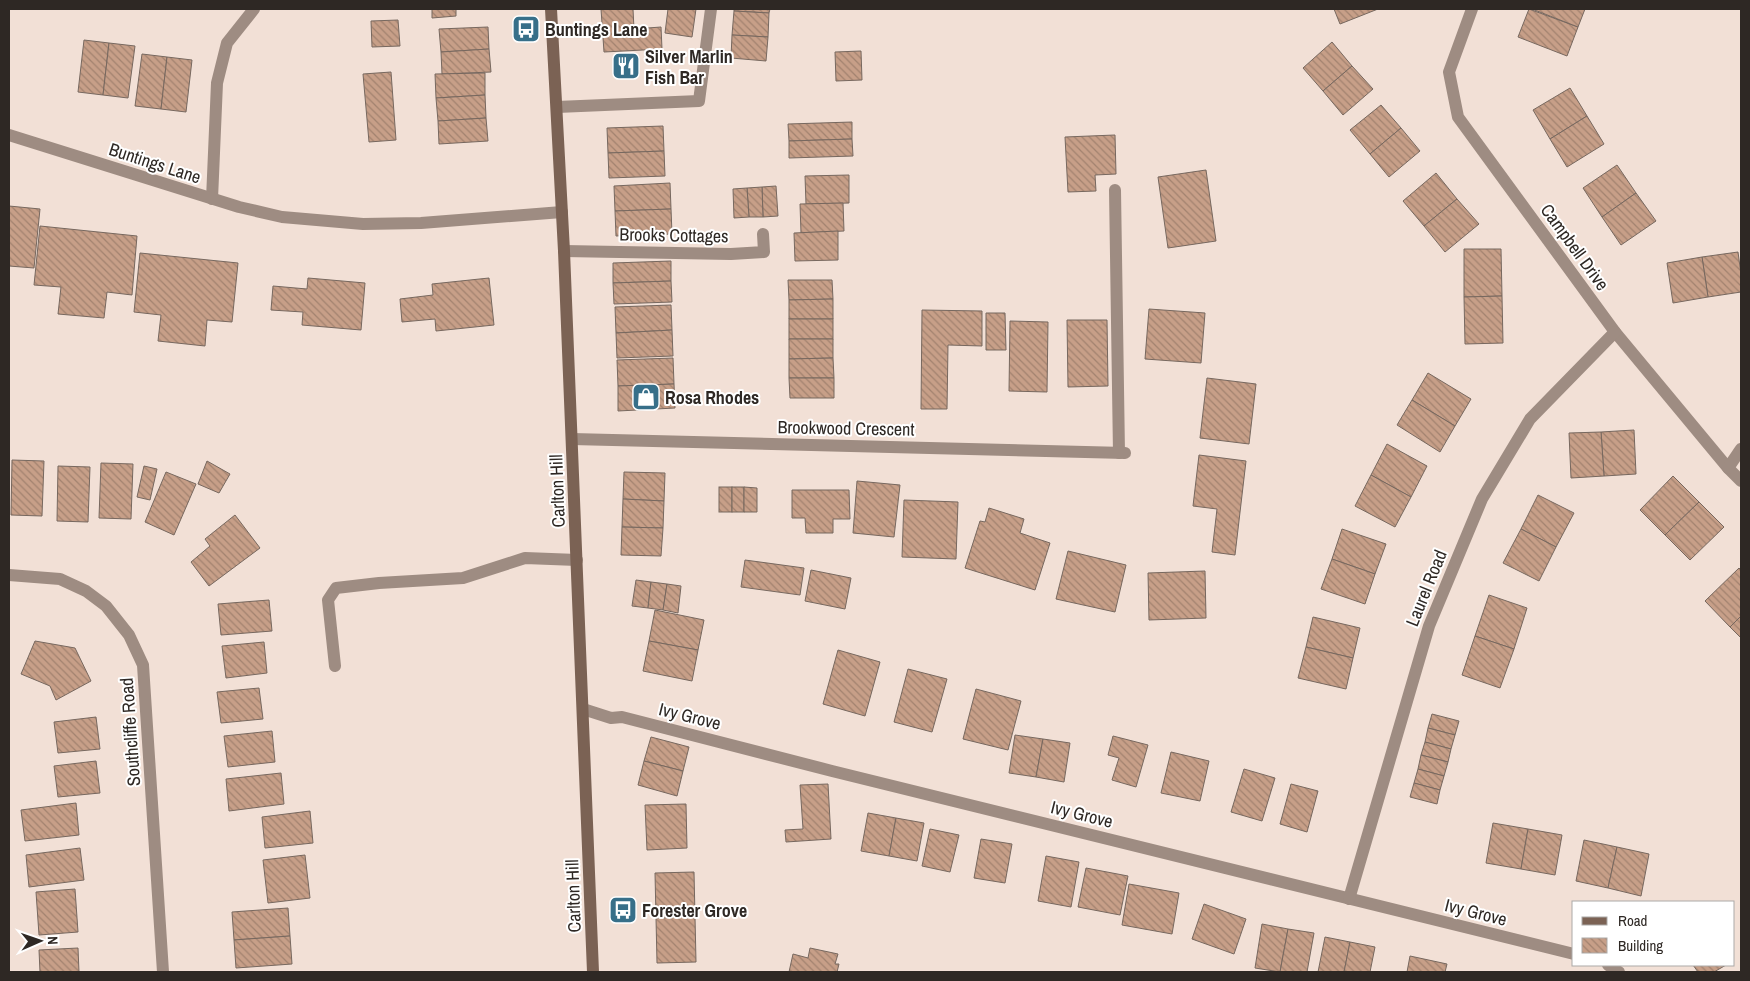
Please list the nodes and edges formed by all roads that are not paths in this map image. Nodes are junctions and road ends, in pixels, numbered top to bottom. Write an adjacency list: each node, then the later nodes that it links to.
1 (254, 9): 8 (street)
2 (551, 9): 5 (main road, Carlton Hill)
3 (711, 9): 5 (street)
4 (1472, 9): 12 (street, Campbell Drive)
5 (557, 107): 9 (main road, Carlton Hill)
6 (9, 134): 8 (street, Buntings Lane)
7 (1116, 190): 13 (street, Brookwood Crescent)
8 (212, 199): 9 (street, Buntings Lane)
9 (562, 212): 11 (main road, Carlton Hill)
10 (763, 234): 11 (street, Brooks Cottages)
11 (564, 251): 13 (main road, Carlton Hill)
12 (1615, 332): 15 (street, Campbell Drive); 21 (street, Laurel Road)
13 (572, 439): 17 (main road, Carlton Hill)
14 (1741, 449): 15 (street)
15 (1728, 468): 16 (street, Campbell Drive)
16 (1741, 481)
17 (577, 560): 19 (street); 20 (main road, Carlton Hill)
18 (9, 574): 23 (street, Southcliffe Road)
19 (335, 666)
20 (583, 709): 21 (street, Ivy Grove); 24 (main road, Carlton Hill)
21 (1349, 898): 22 (street, Ivy Grove)
22 (1572, 954)
23 (163, 972)
24 (593, 972)

